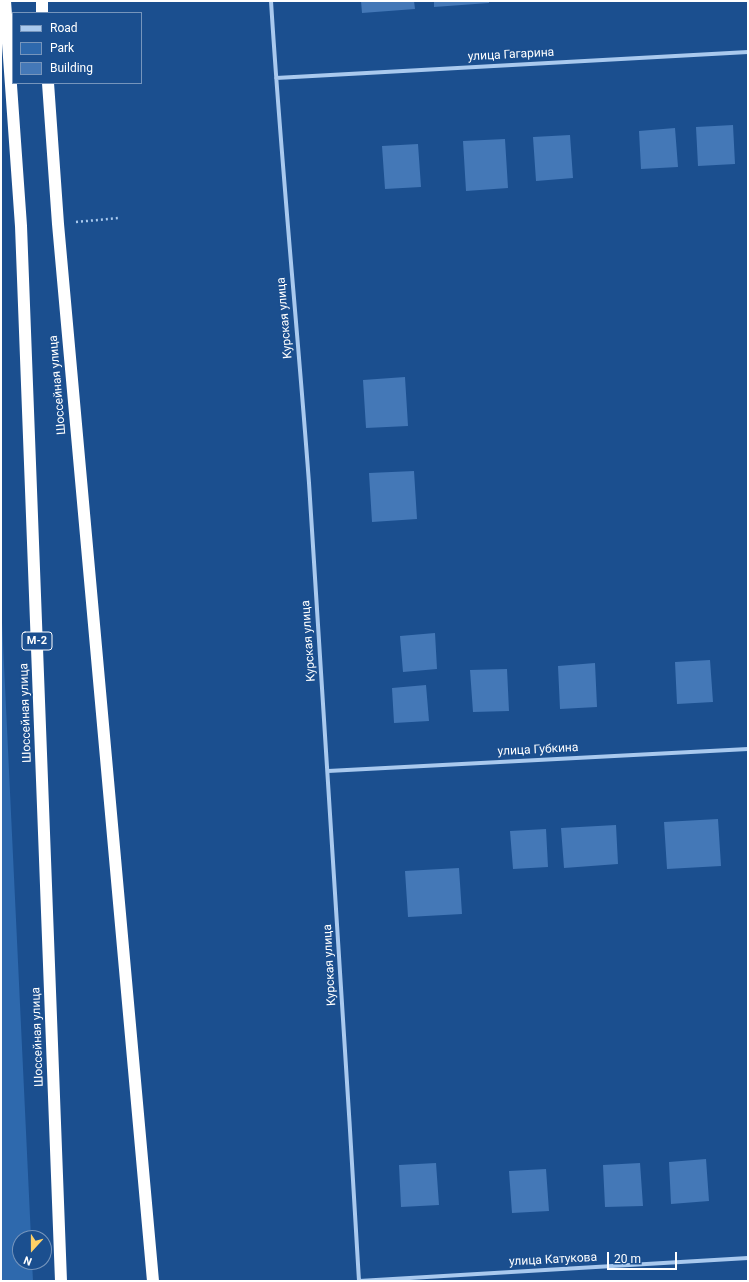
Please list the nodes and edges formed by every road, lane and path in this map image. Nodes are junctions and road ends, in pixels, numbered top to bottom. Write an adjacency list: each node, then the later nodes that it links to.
1 (5, 1): 11 (highway, Шоссейная улица / М-2)
2 (42, 1): 4 (highway)
3 (271, 1): 6 (street, Курская улица)
4 (42, 12)
5 (748, 52): 6 (street, улица Гагарина)
6 (276, 78): 9 (street, Курская улица)
7 (48, 84): 12 (highway, Шоссейная улица)
8 (748, 749): 9 (street, улица Губкина)
9 (328, 771): 13 (street, Курская улица)
10 (748, 1258): 13 (street, улица Катукова)
11 (61, 1281)
12 (152, 1281)
13 (359, 1281)

